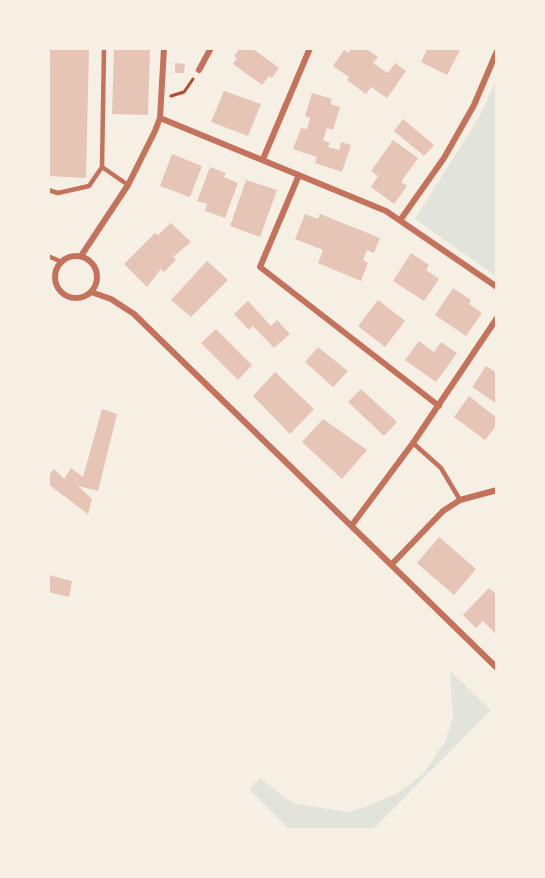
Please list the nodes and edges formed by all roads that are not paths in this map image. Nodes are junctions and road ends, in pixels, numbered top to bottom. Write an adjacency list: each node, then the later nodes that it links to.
1 (104, 48): 9 (lane)
2 (164, 48): 7 (street)
3 (211, 48): 6 (street)
4 (308, 49): 8 (street)
5 (497, 51): 13 (street)
6 (199, 70)
7 (160, 118): 8 (street); 11 (street)
8 (263, 159): 10 (street)
9 (102, 167): 11 (lane); 12 (lane)
10 (299, 175): 13 (street); 20 (street)
11 (128, 184): 15 (street)
12 (48, 190)
13 (400, 219): 17 (street)
14 (48, 256): 16 (lane)
15 (81, 256): 16 (street); 18 (street)
16 (62, 262): 18 (street)
17 (497, 287)
18 (91, 292): 24 (street)
19 (497, 318): 20 (street)
20 (439, 406): 21 (street)
21 (413, 443): 23 (lane); 24 (street)
22 (497, 490): 23 (street)
23 (460, 500): 25 (street)
24 (352, 525): 25 (street)
25 (392, 564): 26 (street)
26 (497, 668)

